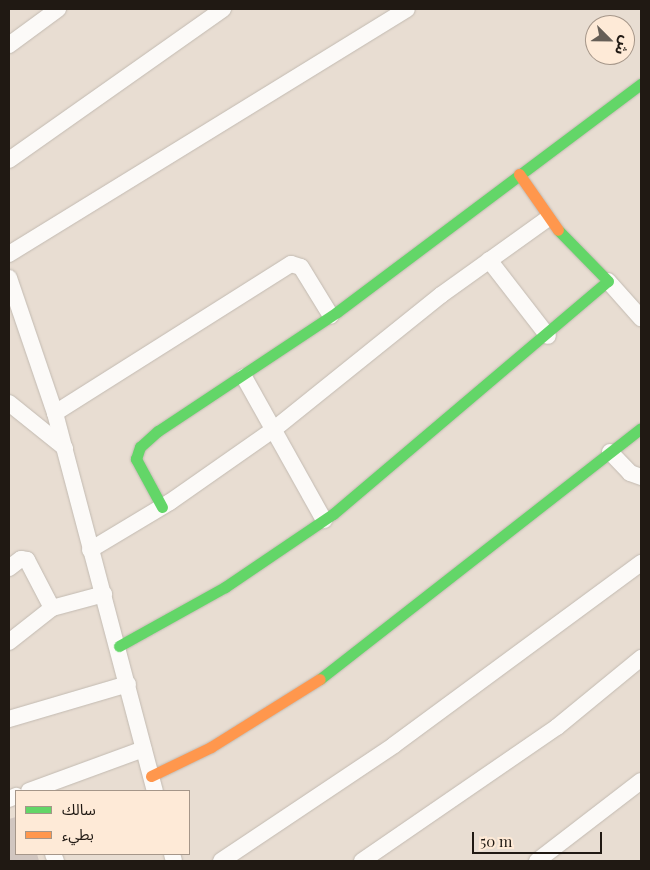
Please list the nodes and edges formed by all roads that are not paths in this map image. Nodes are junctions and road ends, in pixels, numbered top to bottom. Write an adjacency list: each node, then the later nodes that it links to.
1 (58, 9): 4 (street)
2 (223, 9): 6 (street)
3 (407, 9): 9 (street)
4 (9, 45)
5 (641, 84): 7 (street)
6 (9, 160)
7 (519, 174): 8 (street); 13 (street)
8 (547, 219): 10 (street); 12 (street)
9 (9, 254)
10 (490, 260): 15 (street); 20 (street)
11 (9, 278): 18 (street)
12 (608, 281): 14 (street); 15 (street)
13 (331, 316): 16 (street); 18 (street)
14 (641, 318)
15 (548, 336): 25 (street)
16 (244, 377): 20 (street); 24 (street)
17 (9, 403): 21 (street)
18 (55, 413): 21 (street)
19 (641, 428): 22 (street)
20 (274, 430): 24 (street); 25 (street)
21 (65, 448): 26 (street)
22 (610, 452): 23 (street); 38 (street)
23 (641, 477)
24 (162, 507): 26 (street)
25 (324, 520): 32 (street)
26 (90, 550): 29 (street)
27 (641, 563): 40 (street)
28 (9, 568): 30 (street)
29 (104, 594): 30 (street); 32 (street)
30 (52, 608): 31 (street)
31 (9, 642)
32 (118, 646): 34 (street)
33 (641, 658): 41 (street)
34 (128, 684): 35 (street); 36 (street)
35 (9, 719)
36 (144, 749): 38 (street); 39 (street)
37 (641, 781): 42 (street)
38 (153, 784)
39 (36, 790)
40 (221, 861)
41 (362, 861)
42 (537, 861)

